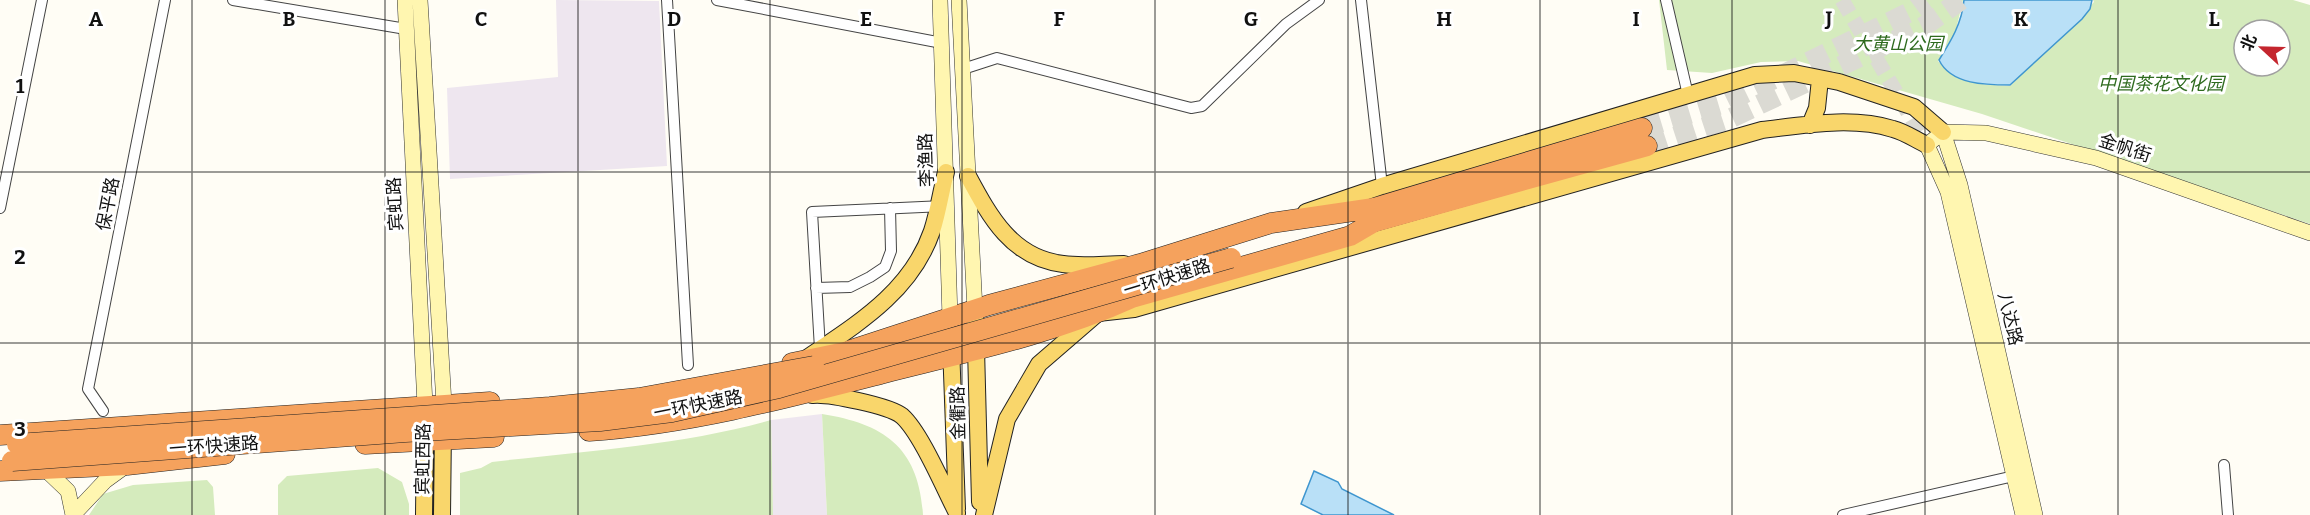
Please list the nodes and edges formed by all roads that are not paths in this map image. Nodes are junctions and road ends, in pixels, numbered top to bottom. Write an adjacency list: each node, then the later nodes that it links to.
1 (42, 0): 26 (street)
2 (165, 0): 43 (street, 保平路)
3 (233, 0): 13 (street)
4 (405, 0): 13 (main road, 宾虹路)
5 (420, 0): 42 (main road, 宾虹路)
6 (667, 0): 40 (street)
7 (717, 0): 14 (street)
8 (940, 0): 14 (main road, 李渔路)
9 (959, 0): 15 (main road)
10 (1319, 0): 15 (street)
11 (1361, 0): 24 (street)
12 (1666, 0): 17 (street)
13 (406, 29): 42 (main road, 宾虹路)
14 (942, 43): 22 (main road, 李渔路)
15 (963, 69): 23 (main road)
16 (1820, 79): 17 (main road); 18 (main road); 19 (main road)
17 (1688, 95): 24 (main road)
18 (1810, 125): 21 (main road); 34 (main road)
19 (1943, 132): 21 (main road); 30 (main road, 金帆街); 57 (main road, 八达路)
20 (1644, 137): 28 (highway)
21 (1927, 145): 49 (main road)
22 (945, 172): 25 (main road)
23 (968, 176): 31 (main road); 33 (main road)
24 (1382, 186): 29 (main road)
25 (942, 206): 27 (street); 35 (main road, 李渔路); 36 (main road)
26 (0, 208)
27 (890, 208): 32 (street); 32 (street)
28 (1374, 215): 29 (highway); 34 (highway); 45 (highway, 一环快速路, bridge)
29 (1271, 223): 31 (highway)
30 (2310, 232)
31 (1140, 264): 33 (highway)
32 (816, 288): 36 (street)
33 (975, 310): 35 (highway); 37 (main road, 金衢路)
34 (1098, 313): 37 (highway); 54 (main road)
35 (950, 318): 38 (main road, 金衢路); 39 (highway)
36 (820, 349): 39 (main road)
37 (976, 351): 38 (highway); 54 (main road, 金衢路)
38 (952, 356): 41 (highway); 50 (main road, 金衢路)
39 (802, 361): 42 (highway)
40 (688, 364)
41 (790, 397): 44 (highway); 50 (main road)
42 (434, 405): 44 (main road, 宾虹西路); 45 (highway)
43 (103, 411)
44 (435, 440): 46 (highway); 52 (main road, 宾虹西路); 53 (main road, 宾虹西路)
45 (5, 453): 48 (highway)
46 (127, 465): 48 (highway); 51 (main road)
47 (2224, 465): 58 (street)
48 (46, 470): 51 (main road)
49 (2014, 476): 55 (street); 56 (main road)
50 (957, 514)
51 (73, 515)
52 (424, 515)
53 (442, 515)
54 (982, 515)
55 (1843, 515)
56 (2023, 515)
57 (2035, 515)
58 (2228, 515)

